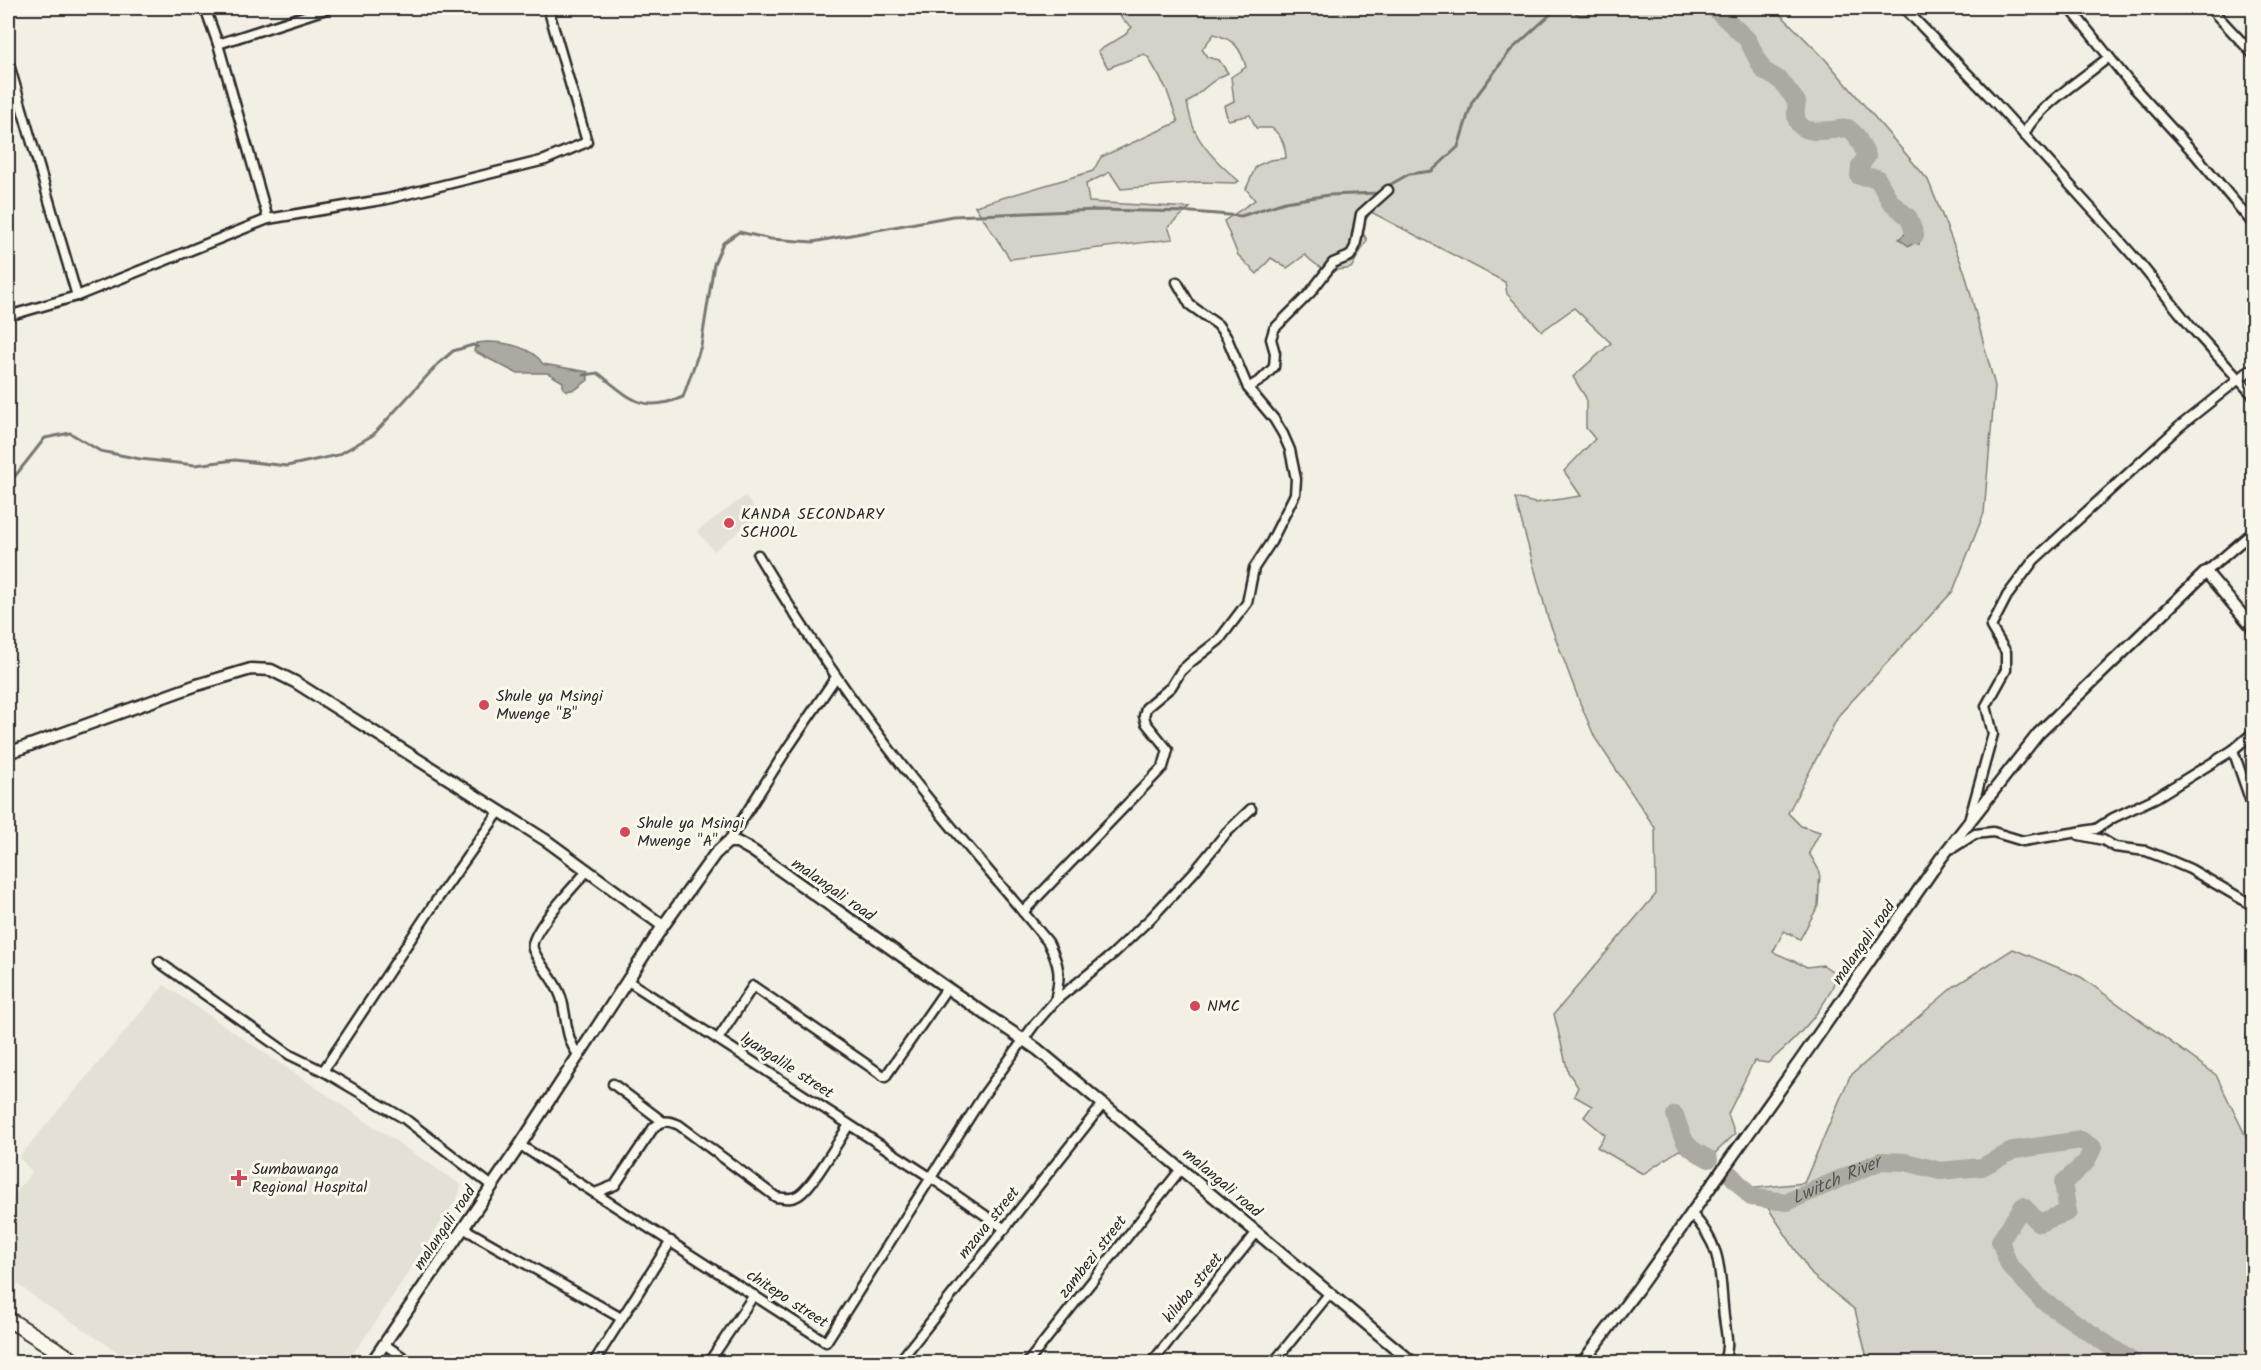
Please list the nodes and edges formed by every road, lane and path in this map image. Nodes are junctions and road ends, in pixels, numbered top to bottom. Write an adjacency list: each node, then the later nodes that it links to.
1 (205, 8): 7 (street)
2 (329, 8): 7 (street)
3 (548, 8): 13 (street)
4 (1904, 8): 11 (street)
5 (2070, 8): 9 (street)
6 (2210, 8): 8 (street)
7 (218, 44): 13 (street)
8 (2253, 54)
9 (2109, 57): 11 (street); 14 (street)
10 (8, 61): 16 (street)
11 (2024, 135): 19 (street)
12 (1388, 190): 20 (street)
13 (268, 219): 16 (street)
14 (2253, 225)
15 (1176, 282): 20 (street)
16 (77, 296): 17 (street)
17 (8, 316)
18 (2253, 367): 19 (street)
19 (2238, 379): 21 (street); 33 (street)
20 (1248, 388): 39 (street)
21 (2253, 396)
22 (2253, 531): 24 (street)
23 (758, 555): 26 (street)
24 (2206, 572): 25 (street); 33 (street, malangali road)
25 (2253, 629)
26 (836, 677): 35 (street); 39 (street)
27 (2253, 732): 28 (street)
28 (2233, 750): 31 (street); 34 (street)
29 (8, 753): 32 (street)
30 (1251, 808): 44 (street, chitepo street)
31 (2253, 811)
32 (499, 812): 37 (street); 48 (street)
33 (1967, 827): 36 (street, malangali road)
34 (2070, 833): 36 (street); 38 (street)
35 (728, 842): 40 (street, malangali road); 43 (street, malangali road)
36 (1941, 858): 58 (street, malangali road)
37 (588, 870): 40 (street); 47 (street)
38 (2253, 906)
39 (1023, 912): 44 (street)
40 (663, 926): 42 (street, malangali road)
41 (159, 962): 48 (street)
42 (628, 981): 45 (street, lyangalile street); 47 (street, malangali road)
43 (947, 988): 45 (street); 46 (street, malangali road)
44 (1055, 1001): 46 (street, chitepo street)
45 (718, 1039): 52 (street, lyangalile street)
46 (1022, 1040): 50 (street, malangali road); 55 (street, chitepo street)
47 (578, 1054): 53 (street, malangali road)
48 (323, 1071): 56 (street)
49 (613, 1084): 51 (street)
50 (1103, 1104): 54 (street, malangali road); 60 (street, mzava street)
51 (662, 1121): 52 (street); 57 (street)
52 (849, 1125): 55 (street, lyangalile street)
53 (520, 1145): 56 (street, malangali road); 57 (street, chitepo street)
54 (1181, 1168): 61 (street, malangali road); 75 (street, zambezi street)
55 (930, 1177): 60 (street, lyangalile street); 64 (street, chitepo street)
56 (492, 1186): 59 (street, malangali road)
57 (595, 1193): 62 (street, chitepo street)
58 (1691, 1213): 80 (street, malangali road); 81 (street)
59 (463, 1228): 65 (street); 67 (street, malangali road)
60 (1005, 1229): 74 (street, mzava street)
61 (1257, 1232): 63 (street, malangali road); 76 (street, kiluba street)
62 (671, 1241): 64 (street, chitepo street); 65 (street)
63 (1329, 1294): 68 (street, malangali road); 77 (street)
64 (754, 1295): 73 (street)
65 (621, 1318): 72 (street)
66 (8, 1319): 69 (highway)
67 (384, 1344): 70 (street, malangali road); 71 (street)
68 (1400, 1353): 78 (street); 79 (street, malangali road)
69 (76, 1362)
70 (372, 1362)
71 (410, 1362)
72 (594, 1362)
73 (709, 1362)
74 (899, 1362)
75 (1028, 1362)
76 (1152, 1362)
77 (1274, 1362)
78 (1393, 1362)
79 (1412, 1362)
80 (1583, 1362)
81 (1724, 1362)

